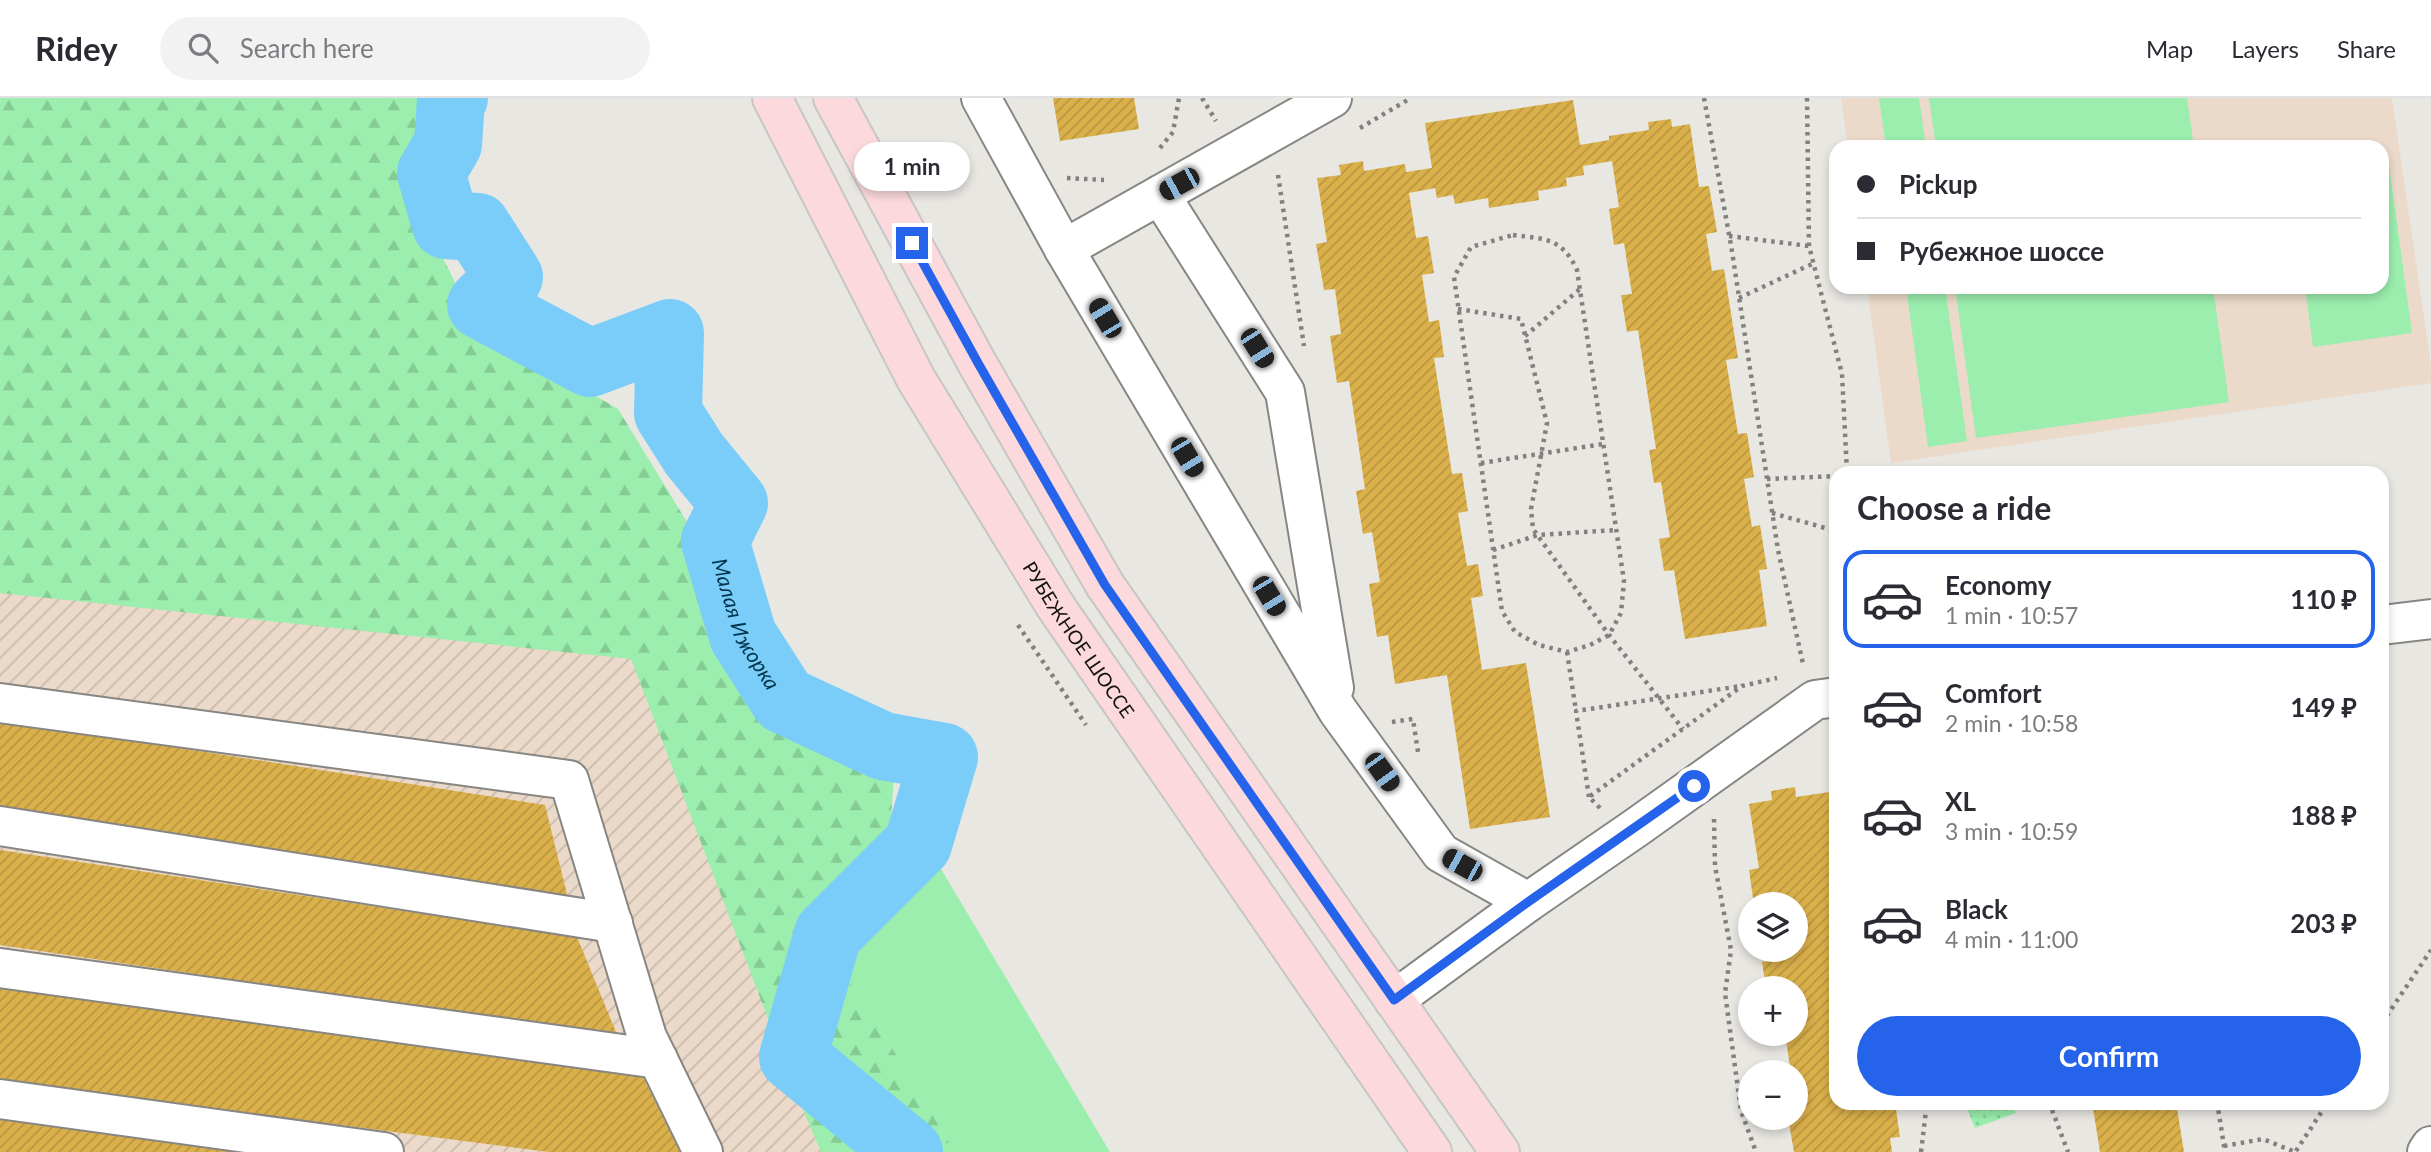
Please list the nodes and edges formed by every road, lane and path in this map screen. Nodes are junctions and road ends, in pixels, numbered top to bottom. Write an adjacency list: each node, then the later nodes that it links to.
1 (772, 98): 70 (main road, РУБЕЖНОЕ ШОССЕ)
2 (833, 98): 58 (main road)
3 (981, 98): 17 (street)
4 (1179, 98): 10 (path)
5 (1332, 98): 14 (street)
6 (1411, 98): 9 (path)
7 (1704, 98): 15 (path)
8 (1807, 98): 16 (path)
9 (1351, 133)
10 (1155, 154)
11 (1066, 178): 12 (path)
12 (1105, 180)
13 (1269, 180): 23 (path)
14 (1160, 195): 17 (street); 45 (street)
15 (1729, 236): 16 (path); 20 (path)
16 (1809, 246): 18 (path)
17 (1064, 249): 45 (street)
18 (1812, 264): 20 (path); 27 (path)
19 (1580, 289): 21 (path); 22 (path); 24 (path)
20 (1739, 298): 29 (path)
21 (1458, 309): 22 (path); 26 (path)
22 (1525, 336): 25 (path)
23 (1305, 353)
24 (1603, 444): 25 (path); 32 (path)
25 (1541, 454): 26 (path); 33 (path)
26 (1481, 463): 34 (path)
27 (1847, 466)
28 (1829, 476): 29 (path)
29 (1767, 479): 30 (path)
30 (1772, 513): 31 (path); 39 (path)
31 (1829, 529)
32 (1616, 530): 33 (path); 37 (path)
33 (1538, 535): 34 (path); 37 (path)
34 (1493, 550): 38 (path)
35 (2431, 618): 36 (street)
36 (2389, 624)
37 (1609, 635): 38 (path); 42 (path)
38 (1567, 652): 46 (path)
39 (1805, 671)
40 (1780, 677): 41 (path)
41 (1742, 686): 42 (path); 48 (path)
42 (1660, 698): 46 (path); 48 (path)
43 (1829, 698): 50 (street)
44 (0, 703): 55 (street)
45 (1338, 711): 54 (street)
46 (1576, 711): 51 (path)
47 (1390, 723): 49 (path)
48 (1683, 729): 51 (path)
49 (1419, 758)
50 (1713, 773): 54 (street); 72 (path)
51 (1589, 797): 52 (path)
52 (1604, 812)
53 (0, 826): 55 (street)
54 (1528, 902): 58 (street)
55 (613, 923): 60 (street)
56 (2431, 950): 59 (path)
57 (0, 968): 60 (street)
58 (1394, 1000): 71 (main road)
59 (2389, 1013)
60 (658, 1059): 69 (street)
61 (0, 1099): 68 (street)
62 (1926, 1110): 73 (path)
63 (2052, 1110): 74 (path)
64 (2218, 1110): 67 (path)
65 (2323, 1110): 75 (path)
66 (2431, 1146): 76 (street)
67 (2225, 1149): 75 (path)
68 (384, 1152)
69 (704, 1152)
70 (1432, 1152)
71 (1500, 1152)
72 (1756, 1152)
73 (1921, 1152)
74 (2068, 1152)
75 (2295, 1152)
76 (2427, 1152)

